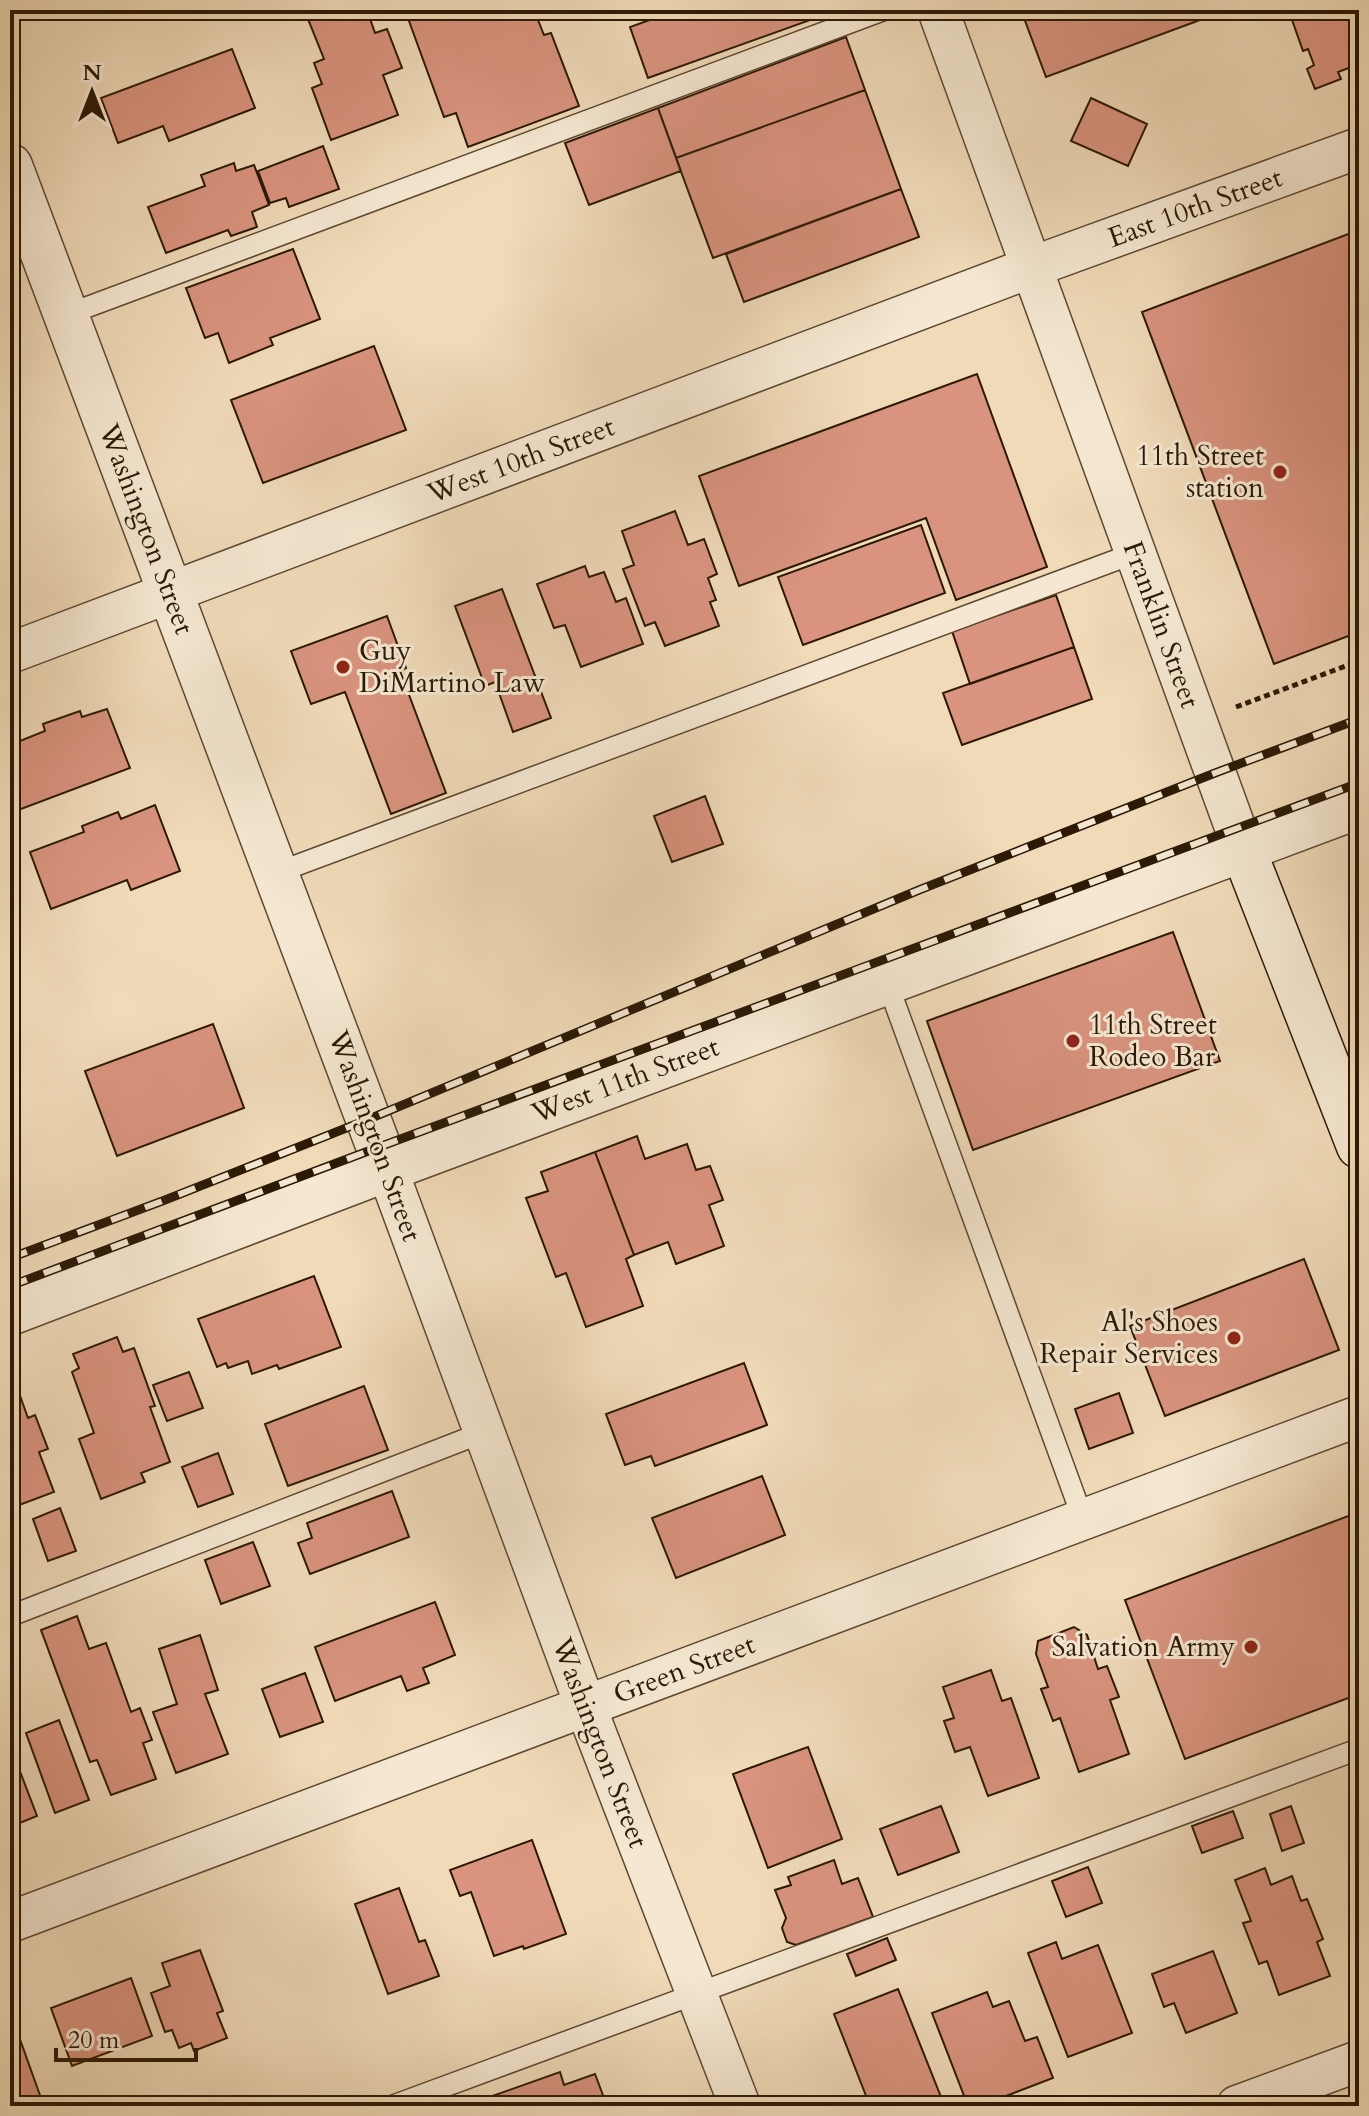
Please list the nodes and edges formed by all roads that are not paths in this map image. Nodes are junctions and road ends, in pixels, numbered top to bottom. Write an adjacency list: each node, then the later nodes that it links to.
1 (884, 10): 6 (lane)
2 (938, 10): 5 (street, Franklin Street)
3 (1359, 148): 5 (street, East 10th Street)
4 (10, 166): 6 (street, Washington Street)
5 (1032, 267): 7 (street, Franklin Street); 8 (street, West 10th Street)
6 (66, 315): 8 (street, Washington Street)
7 (1135, 553): 11 (street, Franklin Street); 12 (lane)
8 (171, 593): 9 (street, West 10th Street); 12 (street, Washington Street)
9 (10, 653)
10 (1359, 806): 11 (street, West 11th Street)
11 (1243, 849): 13 (street, West 11th Street); 14 (street, Franklin Street)
12 (276, 873): 15 (street, Washington Street)
13 (887, 982): 15 (street, West 11th Street); 19 (lane)
14 (1359, 1146)
15 (387, 1169): 16 (street, West 11th Street); 18 (street, Washington Street)
16 (10, 1313)
17 (1359, 1416): 19 (street, Green Street)
18 (484, 1432): 20 (lane); 21 (street, Washington Street)
19 (1083, 1519): 21 (street, Green Street)
20 (10, 1616)
21 (585, 1705): 23 (street, Green Street); 24 (street, Washington Street)
22 (1359, 1749): 24 (lane)
23 (10, 1922)
24 (696, 1995): 26 (lane); 27 (street, Washington Street)
25 (1359, 2061): 28 (street)
26 (392, 2106)
27 (740, 2106)
28 (1237, 2106)

